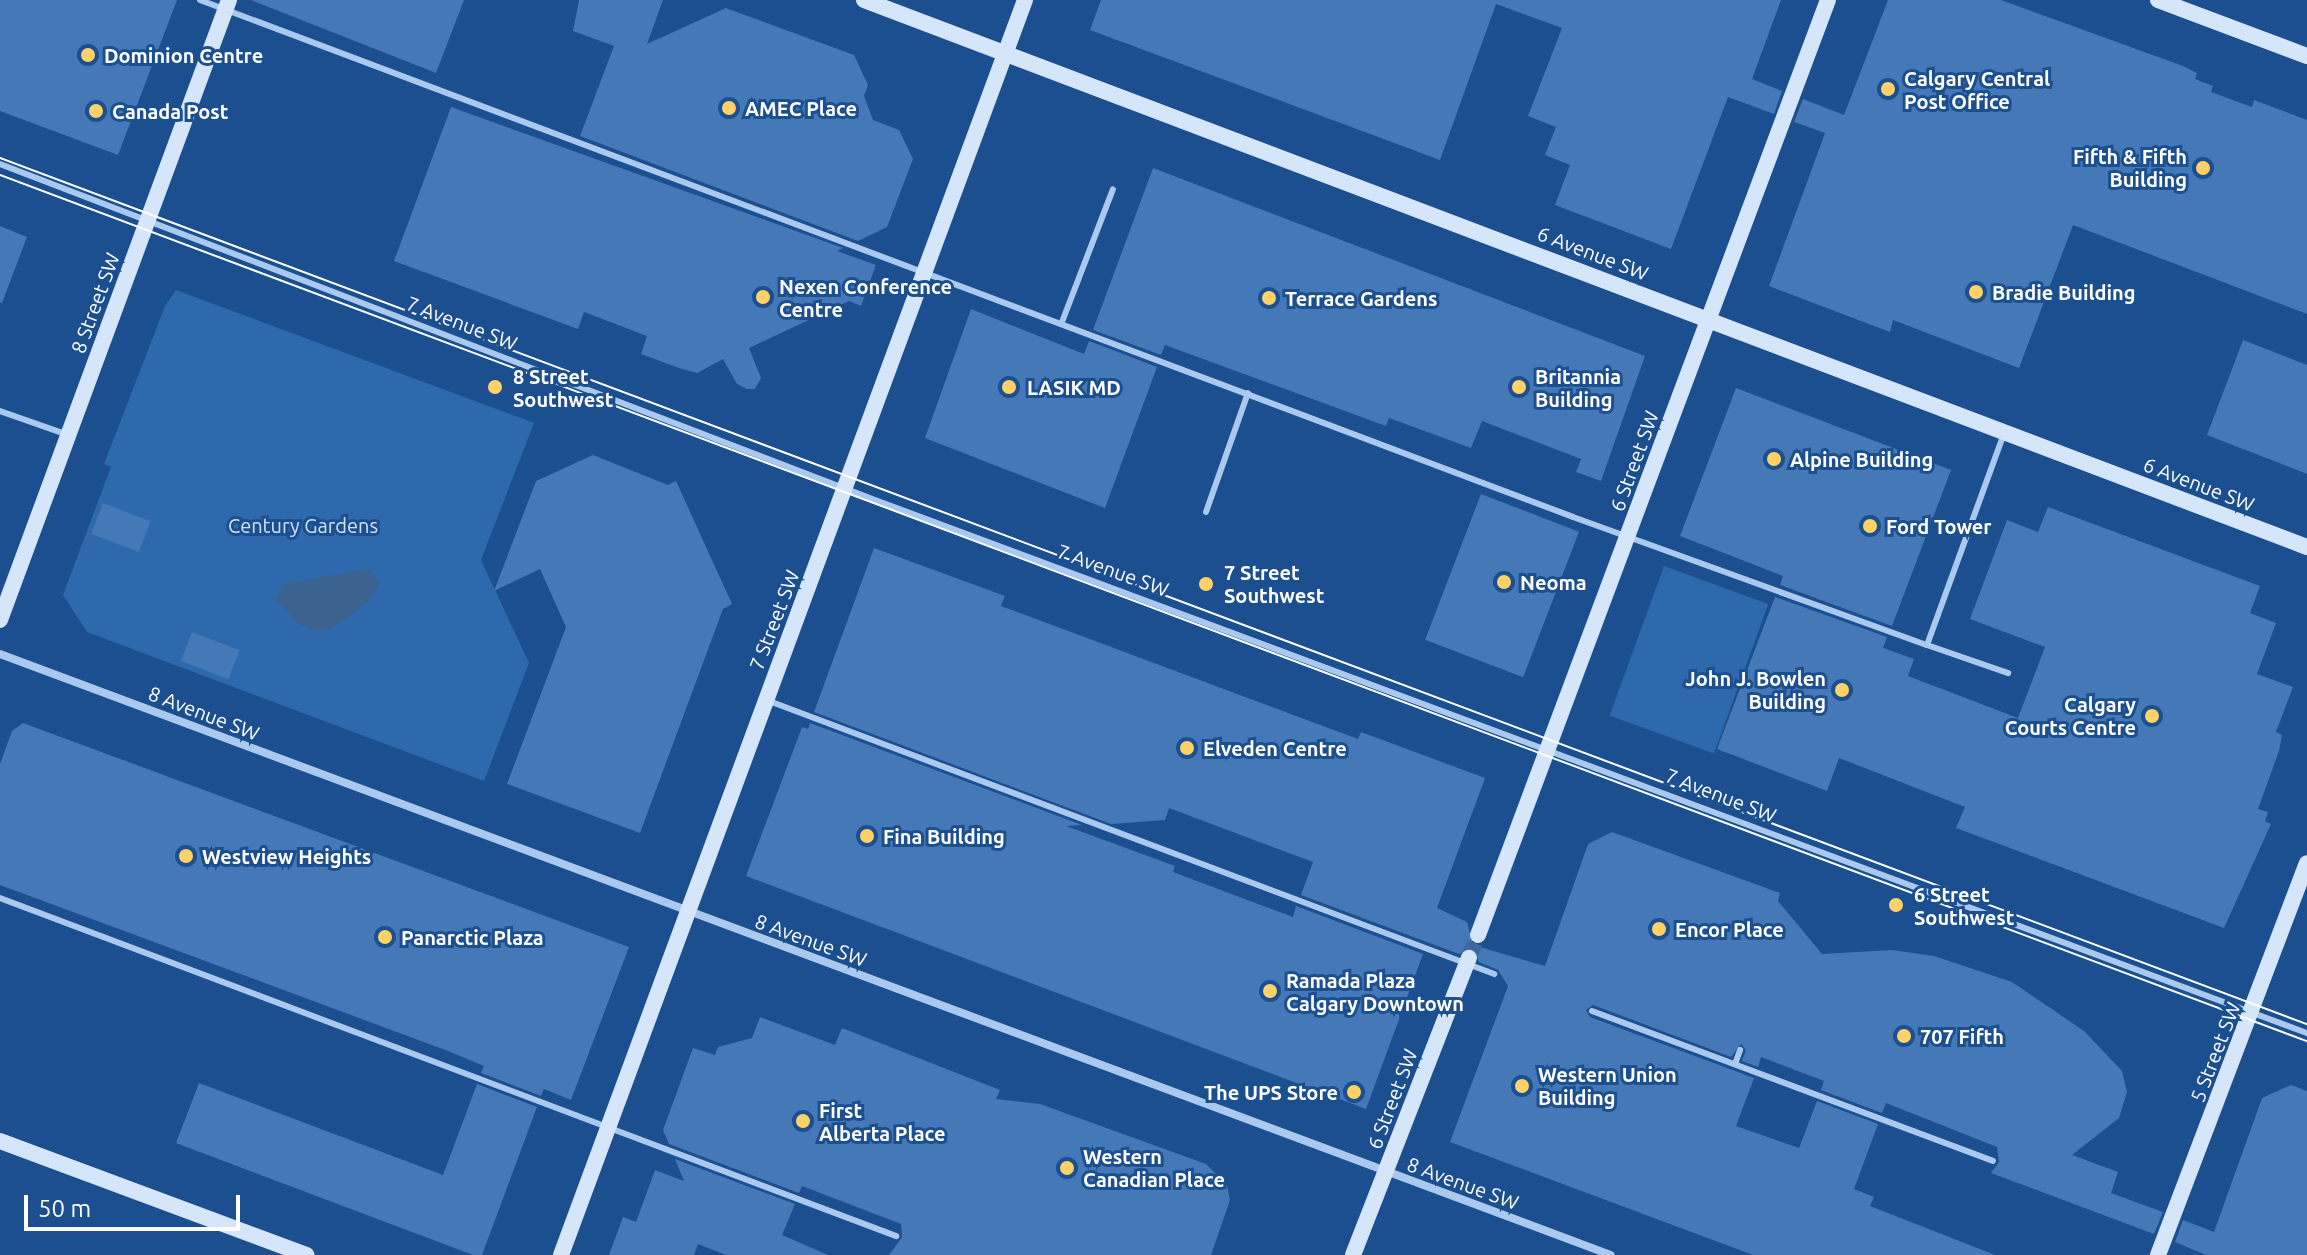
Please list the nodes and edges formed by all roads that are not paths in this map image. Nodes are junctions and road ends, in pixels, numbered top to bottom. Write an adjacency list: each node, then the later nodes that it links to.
1 (200, 0): 6 (lane)
2 (864, 0): 7 (main road, 6 Avenue SW)
3 (1025, 0): 7 (main road, 7 Street SW)
4 (1828, 0): 13 (main road, 6 Street SW)
5 (2158, 0): 8 (main road)
6 (227, 5): 11 (main road, 8 Street SW); 12 (lane)
7 (1006, 54): 12 (main road, 7 Street SW); 13 (main road, 6 Avenue SW)
8 (2307, 56)
9 (0, 164): 11 (lane, 7 Avenue SW)
10 (1113, 189): 14 (lane)
11 (147, 219): 18 (main road, 8 Street SW); 19 (lane, 7 Avenue SW)
12 (926, 270): 14 (lane); 19 (main road, 7 Street SW)
13 (1708, 317): 17 (main road, 6 Avenue SW); 21 (main road, 6 Street SW)
14 (1062, 322): 15 (lane)
15 (1248, 393): 20 (lane); 21 (lane)
16 (0, 411): 18 (lane)
17 (2005, 431): 22 (main road, 6 Avenue SW); 24 (lane)
18 (68, 435): 23 (main road, 8 Street SW)
19 (845, 488): 27 (main road, 7 Street SW); 28 (lane, 7 Avenue SW)
20 (1206, 512)
21 (1628, 536): 24 (lane); 28 (main road, 6 Street SW)
22 (2307, 547)
23 (0, 620)
24 (1927, 645): 26 (lane)
25 (0, 654): 31 (street, 8 Avenue SW)
26 (2008, 673)
27 (765, 699): 31 (main road, 7 Street SW); 33 (lane)
28 (1551, 748): 32 (main road, 6 Street SW); 36 (lane, 7 Avenue SW)
29 (2307, 863): 36 (main road, 5 Street SW)
30 (0, 898): 40 (lane)
31 (686, 910): 40 (main road, 7 Street SW); 43 (street, 8 Avenue SW)
32 (1478, 935)
33 (1468, 961): 34 (lane); 43 (main road, 6 Street SW)
34 (1494, 974)
35 (1592, 1011): 39 (lane)
36 (2251, 1011): 37 (lane, 7 Avenue SW); 49 (main road, 5 Street SW)
37 (2307, 1033)
38 (1740, 1050): 39 (lane)
39 (1735, 1064): 42 (lane)
40 (609, 1129): 44 (lane); 46 (main road, 7 Street SW)
41 (0, 1141): 45 (main road)
42 (1993, 1161)
43 (1385, 1171): 47 (main road, 6 Street SW); 48 (street, 8 Avenue SW)
44 (896, 1236)
45 (307, 1255)
46 (561, 1255)
47 (1353, 1255)
48 (1611, 1255)
49 (2158, 1255)

